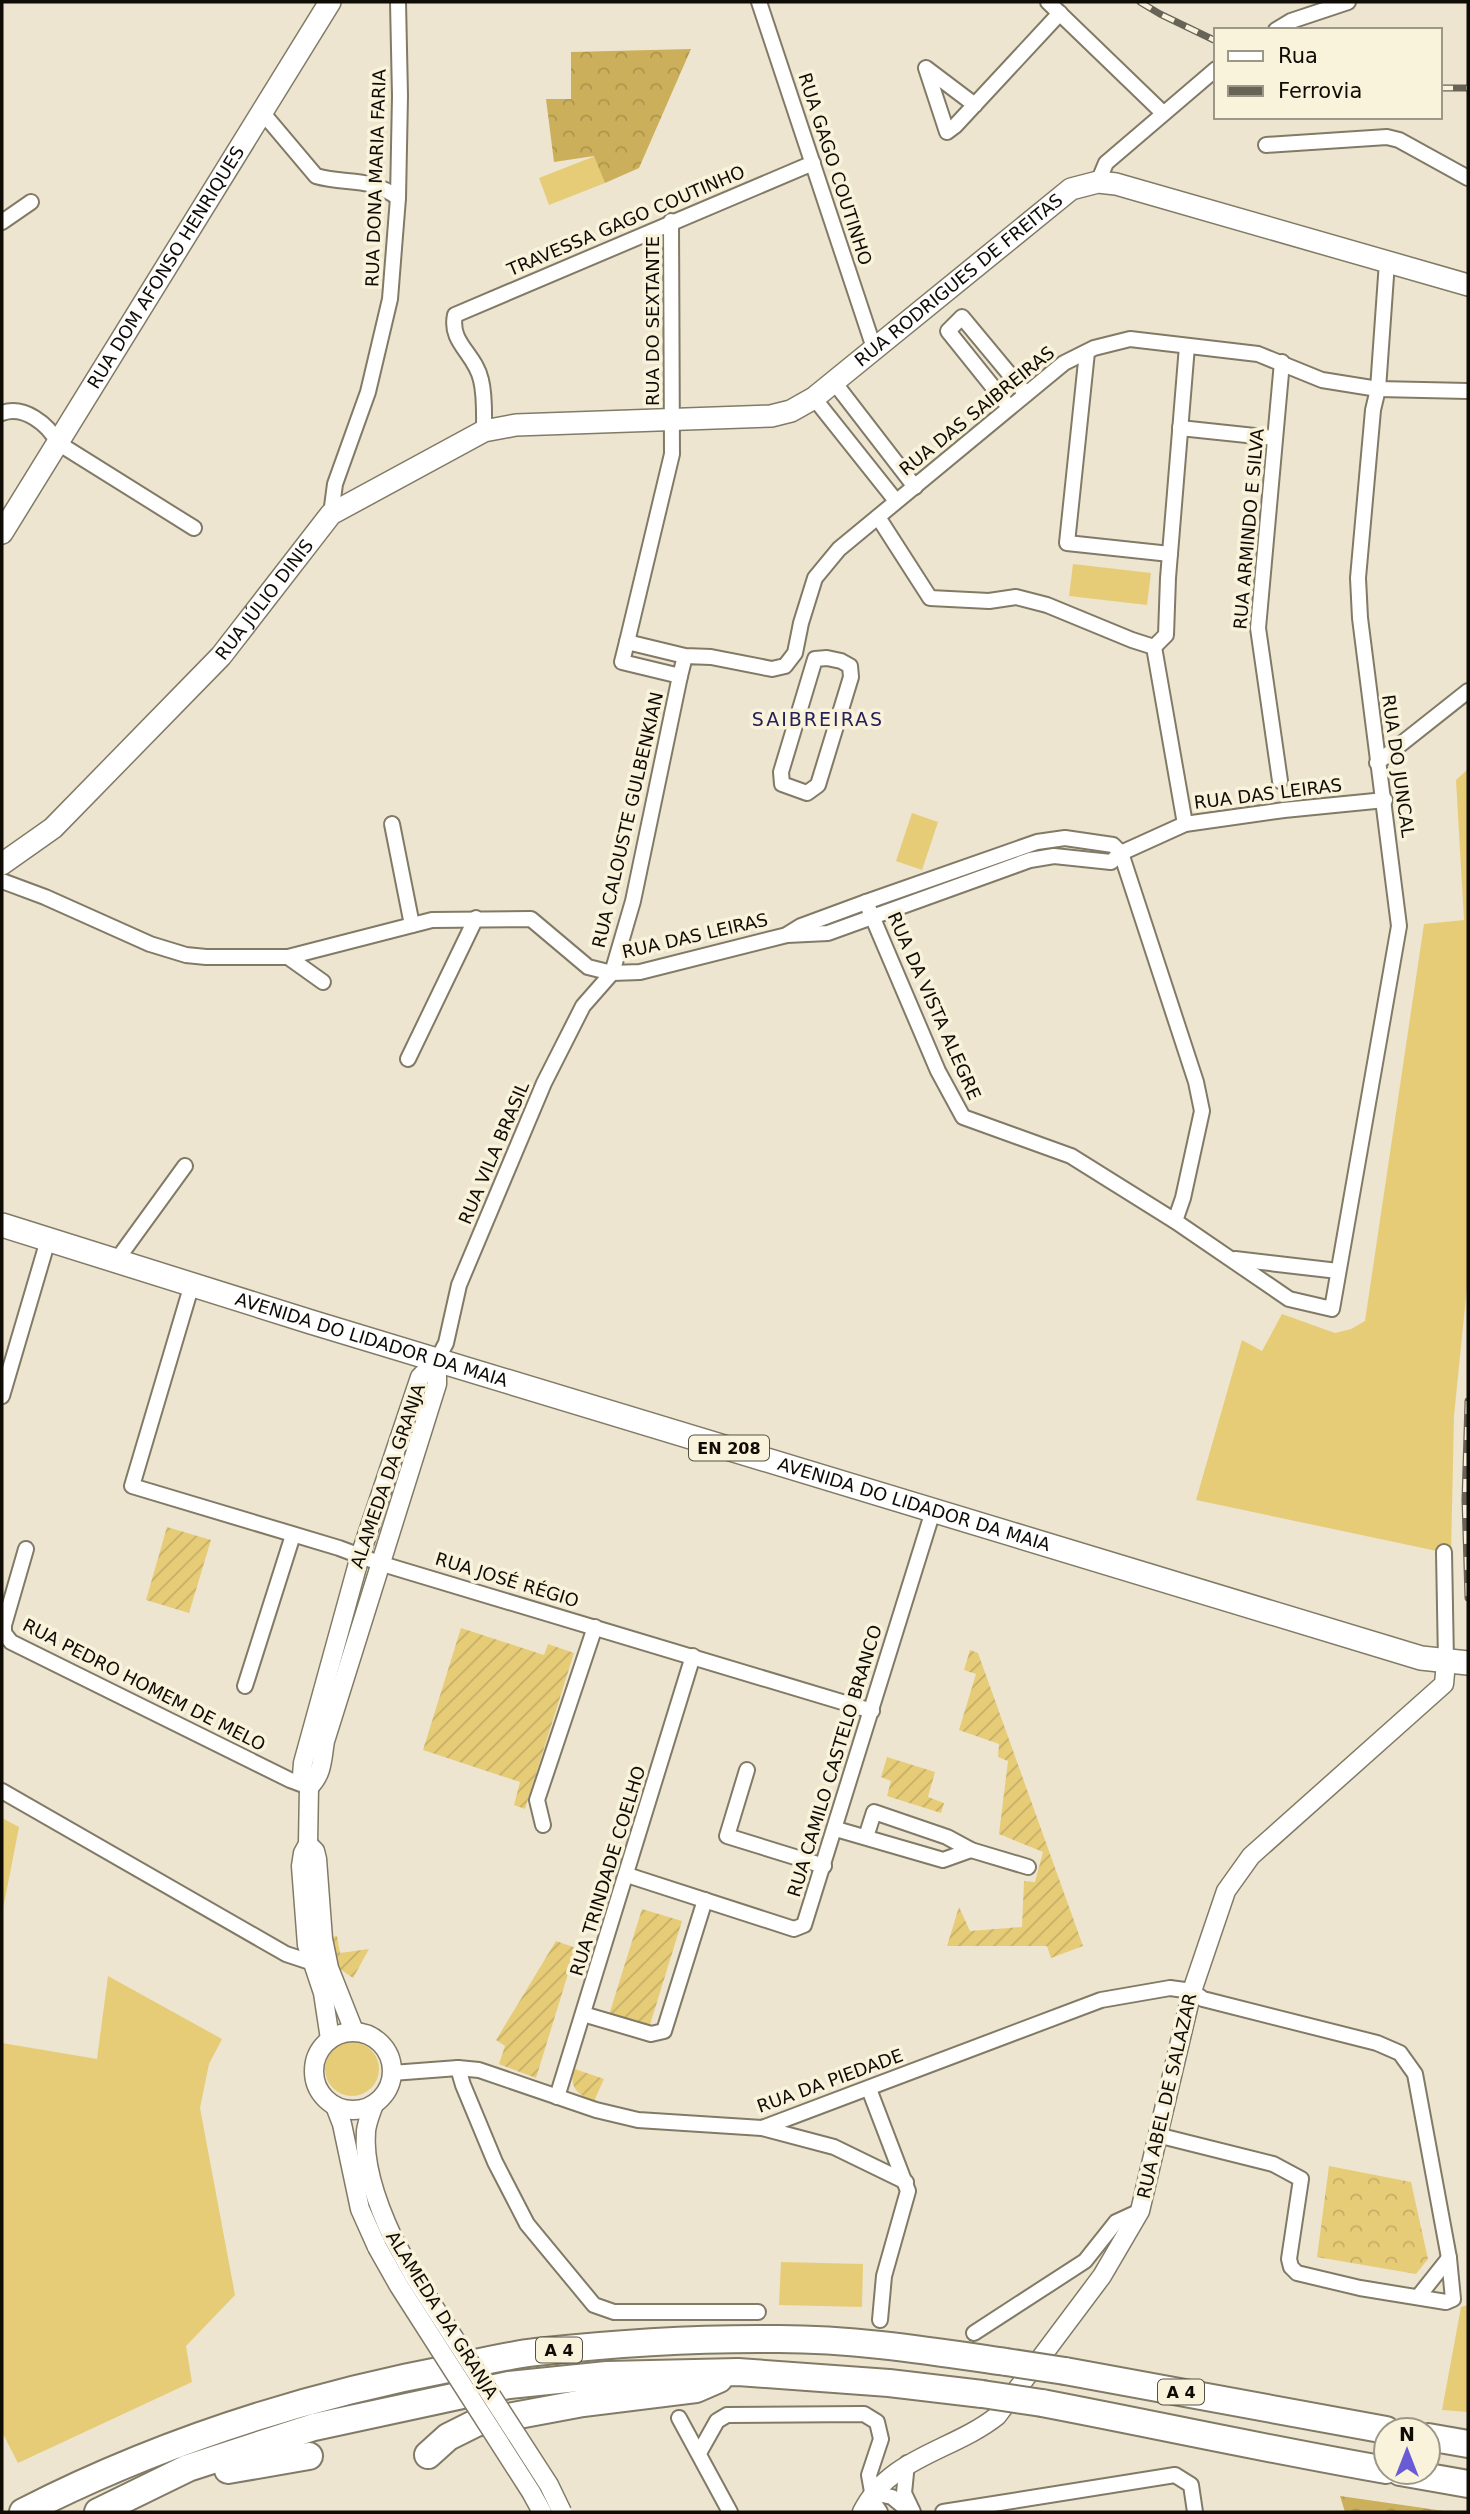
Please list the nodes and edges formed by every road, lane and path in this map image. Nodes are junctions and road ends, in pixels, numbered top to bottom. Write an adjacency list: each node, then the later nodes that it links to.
1 (330, 2): 10 (main road, RUA DOM AFONSO HENRIQUES)
2 (398, 2): 16 (street, RUA DONA MARIA FARIA)
3 (758, 2): 13 (street, RUA GAGO COUTINHO)
4 (1048, 2): 6 (street)
5 (1348, 2): 7 (street)
6 (1060, 13): 9 (street); 11 (street)
7 (1279, 28)
8 (1214, 71): 11 (street)
9 (975, 104)
10 (262, 112): 16 (street); 38 (main road, RUA DOM AFONSO HENRIQUES)
11 (1163, 113): 15 (street)
12 (1266, 145): 14 (street)
13 (813, 163): 18 (street, TRAVESSA GAGO COUTINHO); 23 (street, RUA GAGO COUTINHO)
14 (1468, 178)
15 (1098, 182): 20 (main road); 23 (main road, RUA RODRIGUES DE FREITAS)
16 (398, 198): 41 (street, RUA DONA MARIA FARIA)
17 (31, 202): 19 (street)
18 (671, 221): 33 (street, RUA DO SEXTANTE); 36 (street, TRAVESSA GAGO COUTINHO)
19 (2, 222)
20 (1387, 262): 21 (main road); 27 (street, RUA DO JUNCAL)
21 (1468, 285)
22 (1187, 346): 24 (street, RUA DAS SAIBREIRAS); 25 (street, RUA DAS SAIBREIRAS); 35 (street)
23 (874, 348): 26 (main road, RUA RODRIGUES DE FREITAS)
24 (1087, 352): 29 (street, RUA DAS SAIBREIRAS); 45 (street)
25 (1282, 362): 27 (street, RUA DAS SAIBREIRAS); 37 (street, RUA ARMINDO E SILVA)
26 (834, 382): 30 (main road, RUA RODRIGUES DE FREITAS); 39 (street)
27 (1378, 388): 28 (street, RUA DAS SAIBREIRAS); 53 (street, RUA DO JUNCAL)
28 (1468, 391)
29 (1026, 394): 31 (street, RUA DAS SAIBREIRAS); 31 (street)
30 (814, 398): 33 (main road, RUA RODRIGUES DE FREITAS); 40 (street)
31 (1009, 407): 39 (street, RUA DAS SAIBREIRAS)
32 (2, 413): 38 (street)
33 (673, 421): 34 (main road, RUA RODRIGUES DE FREITAS); 46 (street)
34 (575, 423): 36 (main road, RUA JÚLIO DINIS)
35 (1180, 428): 37 (street); 45 (street)
36 (484, 431): 41 (main road, RUA JÚLIO DINIS)
37 (1275, 438): 54 (street, RUA ARMINDO E SILVA)
38 (58, 443): 43 (street); 44 (main road, RUA DOM AFONSO HENRIQUES)
39 (915, 487): 40 (street, RUA DAS SAIBREIRAS)
40 (896, 501): 42 (street, RUA DAS SAIBREIRAS)
41 (331, 514): 61 (main road, RUA JÚLIO DINIS)
42 (878, 517): 47 (street, RUA DAS SAIBREIRAS); 48 (street)
43 (194, 528)
44 (2, 533)
45 (1170, 554): 48 (street)
46 (627, 642): 49 (street); 51 (street, RUA CALOUSTE GULBENKIAN)
47 (796, 647): 49 (street); 50 (street)
48 (1154, 647): 57 (street)
49 (685, 656): 51 (street, RUA CALOUSTE GULBENKIAN)
50 (815, 659): 50 (street)
51 (680, 676): 72 (street, RUA CALOUSTE GULBENKIAN)
52 (1468, 691): 53 (street)
53 (1377, 763): 55 (street, RUA DO JUNCAL)
54 (1280, 781)
55 (1385, 800): 57 (street, RUA DAS LEIRAS); 80 (street, RUA DO JUNCAL)
56 (392, 824): 68 (street)
57 (1185, 824): 59 (street, RUA DAS LEIRAS)
58 (1053, 840): 59 (street, RUA DAS LEIRAS); 60 (street); 63 (street, RUA DAS LEIRAS)
59 (1121, 853): 60 (street, RUA DAS LEIRAS); 75 (street)
60 (1054, 856): 64 (street, RUA DAS LEIRAS)
61 (2, 864)
62 (2, 881): 71 (street)
63 (926, 881): 64 (street); 65 (street, RUA DAS LEIRAS)
64 (931, 896): 66 (street, RUA DAS LEIRAS)
65 (866, 902): 66 (street, RUA DA VISTA ALEGRE); 69 (street, RUA DAS LEIRAS)
66 (872, 917): 69 (street, RUA DAS LEIRAS); 75 (street, RUA DA VISTA ALEGRE)
67 (476, 918): 68 (street); 72 (street); 73 (street)
68 (412, 925): 70 (street)
69 (787, 935): 72 (street, RUA DAS LEIRAS)
70 (322, 949): 71 (street); 71 (street)
71 (288, 957)
72 (612, 973): 82 (street, RUA VILA BRASIL)
73 (408, 1059)
74 (185, 1166): 79 (street)
75 (1175, 1221): 78 (street, RUA DA VISTA ALEGRE)
76 (2, 1225): 77 (main road, AVENIDA DO LIDADOR DA MAIA / EN 208)
77 (48, 1240): 79 (main road, AVENIDA DO LIDADOR DA MAIA / EN 208); 83 (street)
78 (1230, 1259): 80 (street); 80 (street, RUA DO JUNCAL)
79 (116, 1261): 81 (main road, AVENIDA DO LIDADOR DA MAIA / EN 208)
80 (1338, 1271)
81 (192, 1284): 82 (main road, AVENIDA DO LIDADOR DA MAIA / EN 208); 85 (street, RUA JOSÉ RÉGIO)
82 (437, 1360): 84 (main road, AVENIDA DO LIDADOR DA MAIA / EN 208); 88 (street, ALAMEDA DA GRANJA); 89 (street, ALAMEDA DA GRANJA)
83 (2, 1396)
84 (933, 1511): 92 (main road, AVENIDA DO LIDADOR DA MAIA / EN 208); 94 (street, RUA CAMILO CASTELO BRANCO)
85 (293, 1535): 88 (street, RUA JOSÉ RÉGIO); 93 (street)
86 (26, 1549): 96 (street, RUA PEDRO HOMEM DE MELO)
87 (1444, 1552): 92 (street)
88 (360, 1556): 89 (street, RUA JOSÉ RÉGIO); 96 (street, ALAMEDA DA GRANJA)
89 (380, 1563): 90 (street, RUA JOSÉ RÉGIO); 96 (street, ALAMEDA DA GRANJA)
90 (594, 1627): 91 (street, RUA JOSÉ RÉGIO); 98 (street)
91 (693, 1656): 94 (street, RUA JOSÉ RÉGIO); 104 (street, RUA TRINDADE COELHO)
92 (1457, 1663): 107 (street, RUA ABEL DE SALAZAR)
93 (245, 1686)
94 (872, 1711): 99 (street, RUA CAMILO CASTELO BRANCO)
95 (747, 1770): 102 (street)
96 (309, 1787): 106 (street, ALAMEDA DA GRANJA)
97 (2, 1791): 106 (street)
98 (543, 1825)
99 (836, 1829): 100 (street); 102 (street, RUA CAMILO CASTELO BRANCO)
100 (866, 1837): 101 (street); 101 (street)
101 (971, 1850): 103 (street)
102 (824, 1866): 105 (street, RUA CAMILO CASTELO BRANCO)
103 (1028, 1867)
104 (627, 1875): 105 (street, RUA CAMILO CASTELO BRANCO); 108 (street, RUA TRINDADE COELHO)
105 (705, 1900): 108 (street)
106 (320, 1966): 109 (street, ALAMEDA DA GRANJA); 110 (street, ALAMEDA DA GRANJA)
107 (1192, 1991): 113 (street, RUA DA PIEDADE); 118 (street, RUA ABEL DE SALAZAR); 122 (street, RUA DA PIEDADE)
108 (583, 2014): 114 (street, RUA TRINDADE COELHO)
109 (354, 2032): 110 (street); 112 (street)
110 (330, 2039): 116 (street, ALAMEDA DA GRANJA)
111 (458, 2067): 112 (street, RUA DA PIEDADE); 114 (street, RUA DA PIEDADE); 124 (street)
112 (392, 2073): 115 (street, ALAMEDA DA GRANJA)
113 (869, 2089): 117 (street, RUA DA PIEDADE); 119 (street)
114 (557, 2097): 117 (street, RUA DA PIEDADE)
115 (374, 2104): 116 (street); 121 (street, ALAMEDA DA GRANJA)
116 (335, 2106): 121 (street, ALAMEDA DA GRANJA)
117 (762, 2128): 119 (street)
118 (1157, 2135): 120 (street, RUA ABEL DE SALAZAR); 123 (street)
119 (906, 2182): 125 (street)
120 (1140, 2211): 126 (street); 135 (street, RUA ABEL DE SALAZAR)
121 (385, 2243): 142 (street, ALAMEDA DA GRANJA, bridge); 143 (street, ALAMEDA DA GRANJA, bridge)
122 (1449, 2258): 123 (street); 123 (street, RUA DA PIEDADE)
123 (1418, 2297)
124 (758, 2312)
125 (880, 2320)
126 (974, 2333)
127 (738, 2372): 134 (highway); 136 (highway, A 4, bridge); 140 (highway, A 4)
128 (679, 2418): 132 (street)
129 (1372, 2427): 141 (highway, A 4, bridge)
130 (1442, 2439): 131 (highway)
131 (1468, 2444)
132 (699, 2453): 139 (street); 144 (street)
133 (309, 2455): 140 (highway)
134 (428, 2455)
135 (907, 2463): 139 (street, RUA ABEL DE SALAZAR); 147 (street)
136 (1372, 2468)
137 (1442, 2479): 138 (highway)
138 (1468, 2484)
139 (873, 2493): 145 (street, RUA ABEL DE SALAZAR); 146 (street); 147 (street)
140 (107, 2508)
141 (23, 2512)
142 (542, 2512)
143 (562, 2512)
144 (730, 2512)
145 (862, 2512)
146 (880, 2512)
147 (911, 2512)
148 (943, 2512): 149 (street)
149 (1195, 2512)

